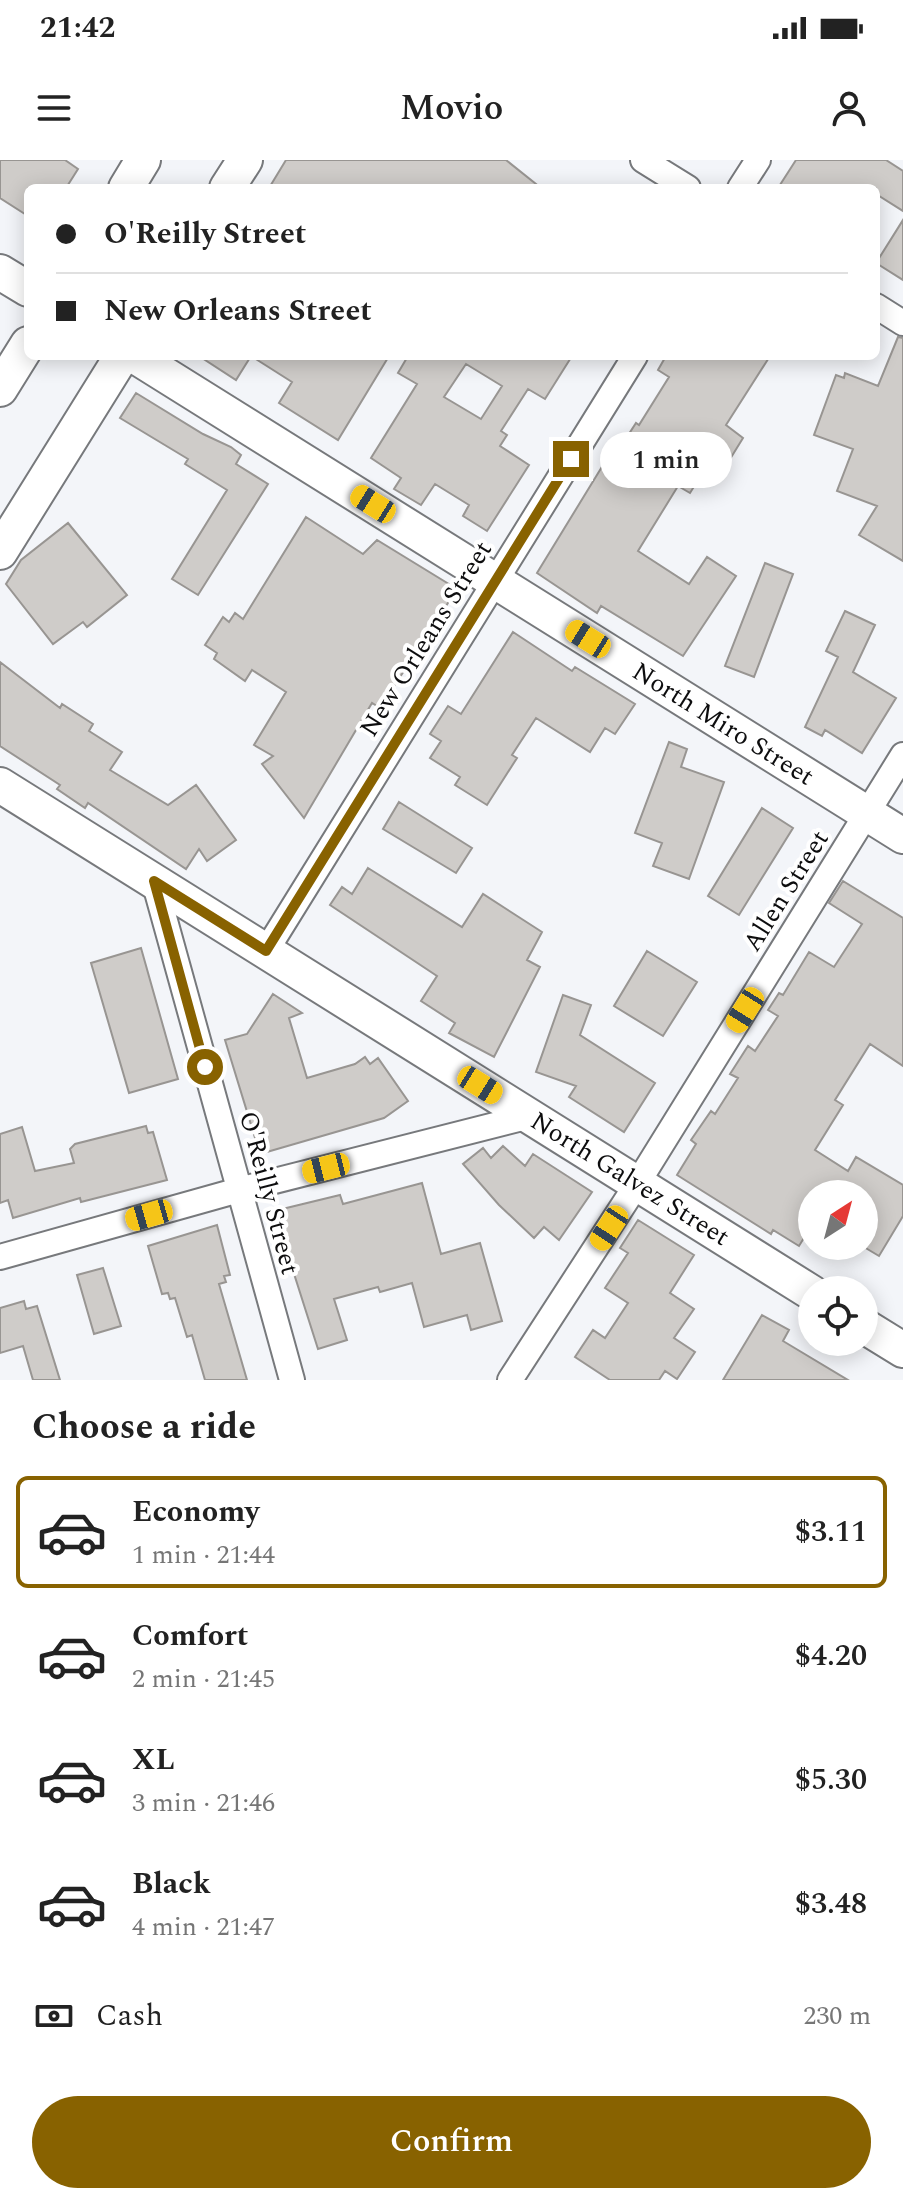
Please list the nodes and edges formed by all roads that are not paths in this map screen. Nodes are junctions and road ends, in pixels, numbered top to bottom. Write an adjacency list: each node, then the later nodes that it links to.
1 (143, 160): 5 (street)
2 (245, 160): 6 (street)
3 (643, 160): 7 (street)
4 (758, 160): 8 (street)
5 (128, 184)
6 (230, 184)
7 (682, 184)
8 (743, 184)
9 (0, 272): 10 (street)
10 (24, 287)
11 (880, 309): 12 (street)
12 (903, 323)
13 (24, 350): 17 (street)
14 (120, 360): 18 (street)
15 (141, 360): 19 (street, North Miro Street)
16 (633, 360): 19 (street, New Orleans Street)
17 (0, 389)
18 (0, 552)
19 (495, 581): 22 (street, North Miro Street); 25 (street, New Orleans Street)
20 (903, 755): 22 (street, Allen Street)
21 (0, 785): 24 (street, North Galvez Street)
22 (867, 813): 23 (street, North Miro Street); 27 (street, Allen Street)
23 (903, 836)
24 (154, 881): 25 (street, North Galvez Street); 28 (street, O'Reilly Street)
25 (266, 951): 26 (street, North Galvez Street)
26 (530, 1116): 27 (street, North Galvez Street); 28 (street)
27 (637, 1184): 30 (street, North Galvez Street); 34 (street, Allen Street)
28 (239, 1190): 29 (street); 33 (street, O'Reilly Street)
29 (0, 1257)
30 (798, 1284)
31 (878, 1335): 32 (street)
32 (903, 1350)
33 (292, 1380)
34 (510, 1380)

